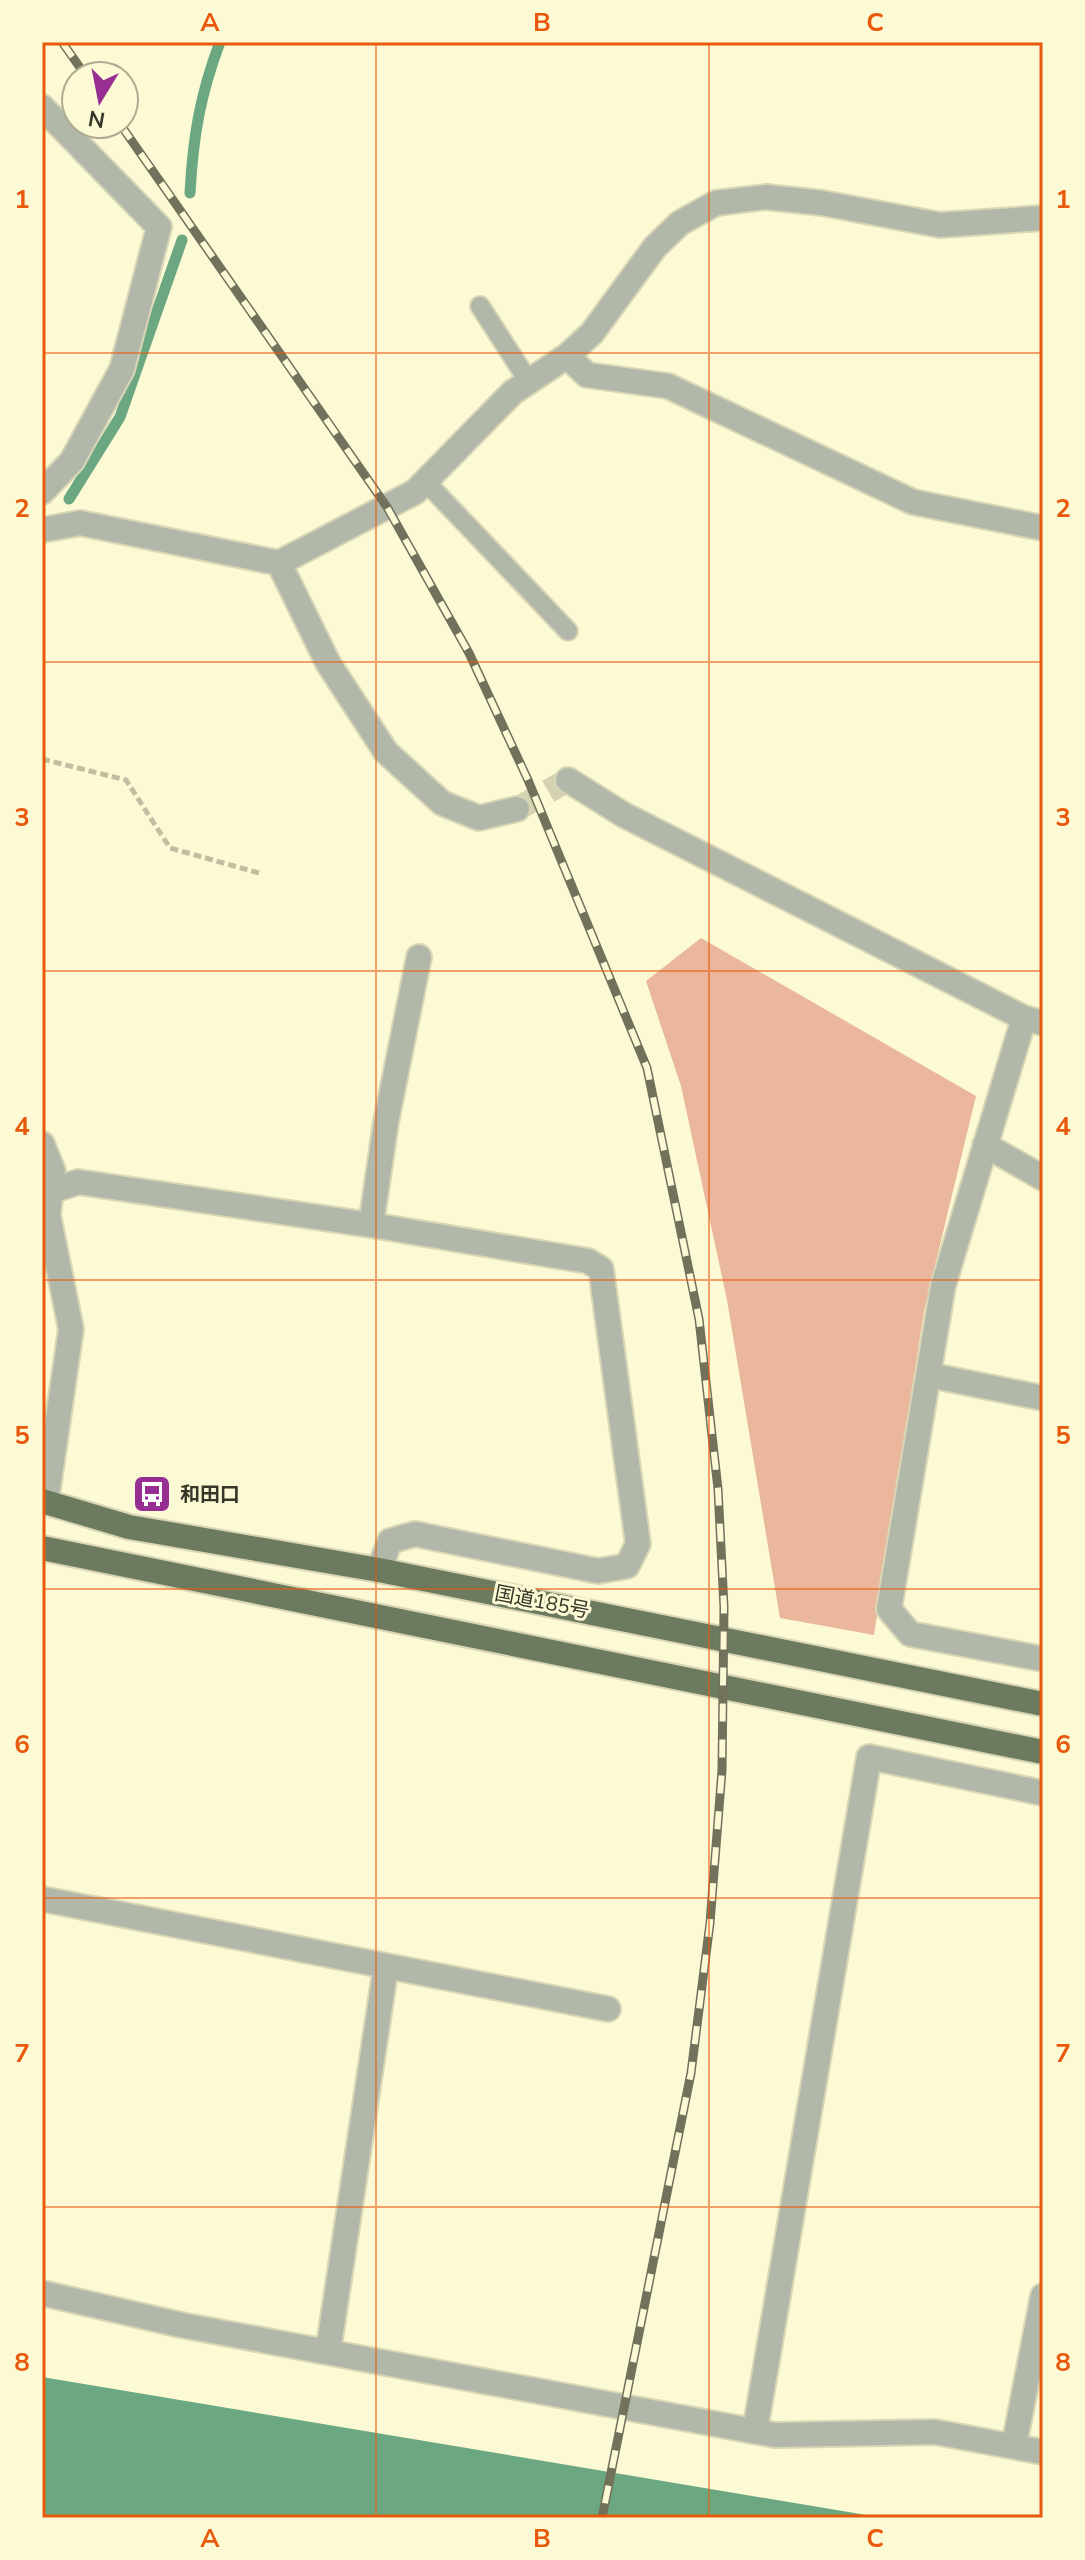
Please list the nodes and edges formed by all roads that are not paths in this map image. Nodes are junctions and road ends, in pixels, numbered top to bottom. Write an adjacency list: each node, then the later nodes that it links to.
1 (42, 107): 7 (street)
2 (1043, 218): 4 (street)
3 (480, 306): 5 (lane)
4 (567, 356): 5 (street); 8 (street)
5 (529, 382): 6 (street)
6 (425, 481): 10 (street); 11 (lane)
7 (42, 492)
8 (1043, 528)
9 (42, 530): 10 (street)
10 (279, 563): 13 (street)
11 (568, 631)
12 (568, 780): 15 (street)
13 (517, 809)
14 (419, 957): 20 (street)
15 (1033, 1021): 17 (street)
16 (42, 1144): 19 (street)
17 (985, 1145): 18 (street); 21 (street)
18 (1043, 1178)
19 (47, 1193): 20 (street); 23 (street)
20 (371, 1225): 25 (street)
21 (929, 1375): 22 (street); 26 (street)
22 (1043, 1398)
23 (44, 1502): 25 (highway, 国道185号)
24 (42, 1548): 28 (highway)
25 (379, 1570): 27 (highway, 国道185号)
26 (1043, 1659)
27 (1043, 1704)
28 (1043, 1752)
29 (1043, 1793): 36 (street)
30 (42, 1899): 31 (street)
31 (386, 1966): 32 (street); 35 (street)
32 (608, 2009)
33 (42, 2293): 35 (street)
34 (1043, 2296): 37 (street)
35 (328, 2352): 36 (street)
36 (755, 2431): 37 (street)
37 (1014, 2446): 38 (street)
38 (1043, 2452)

